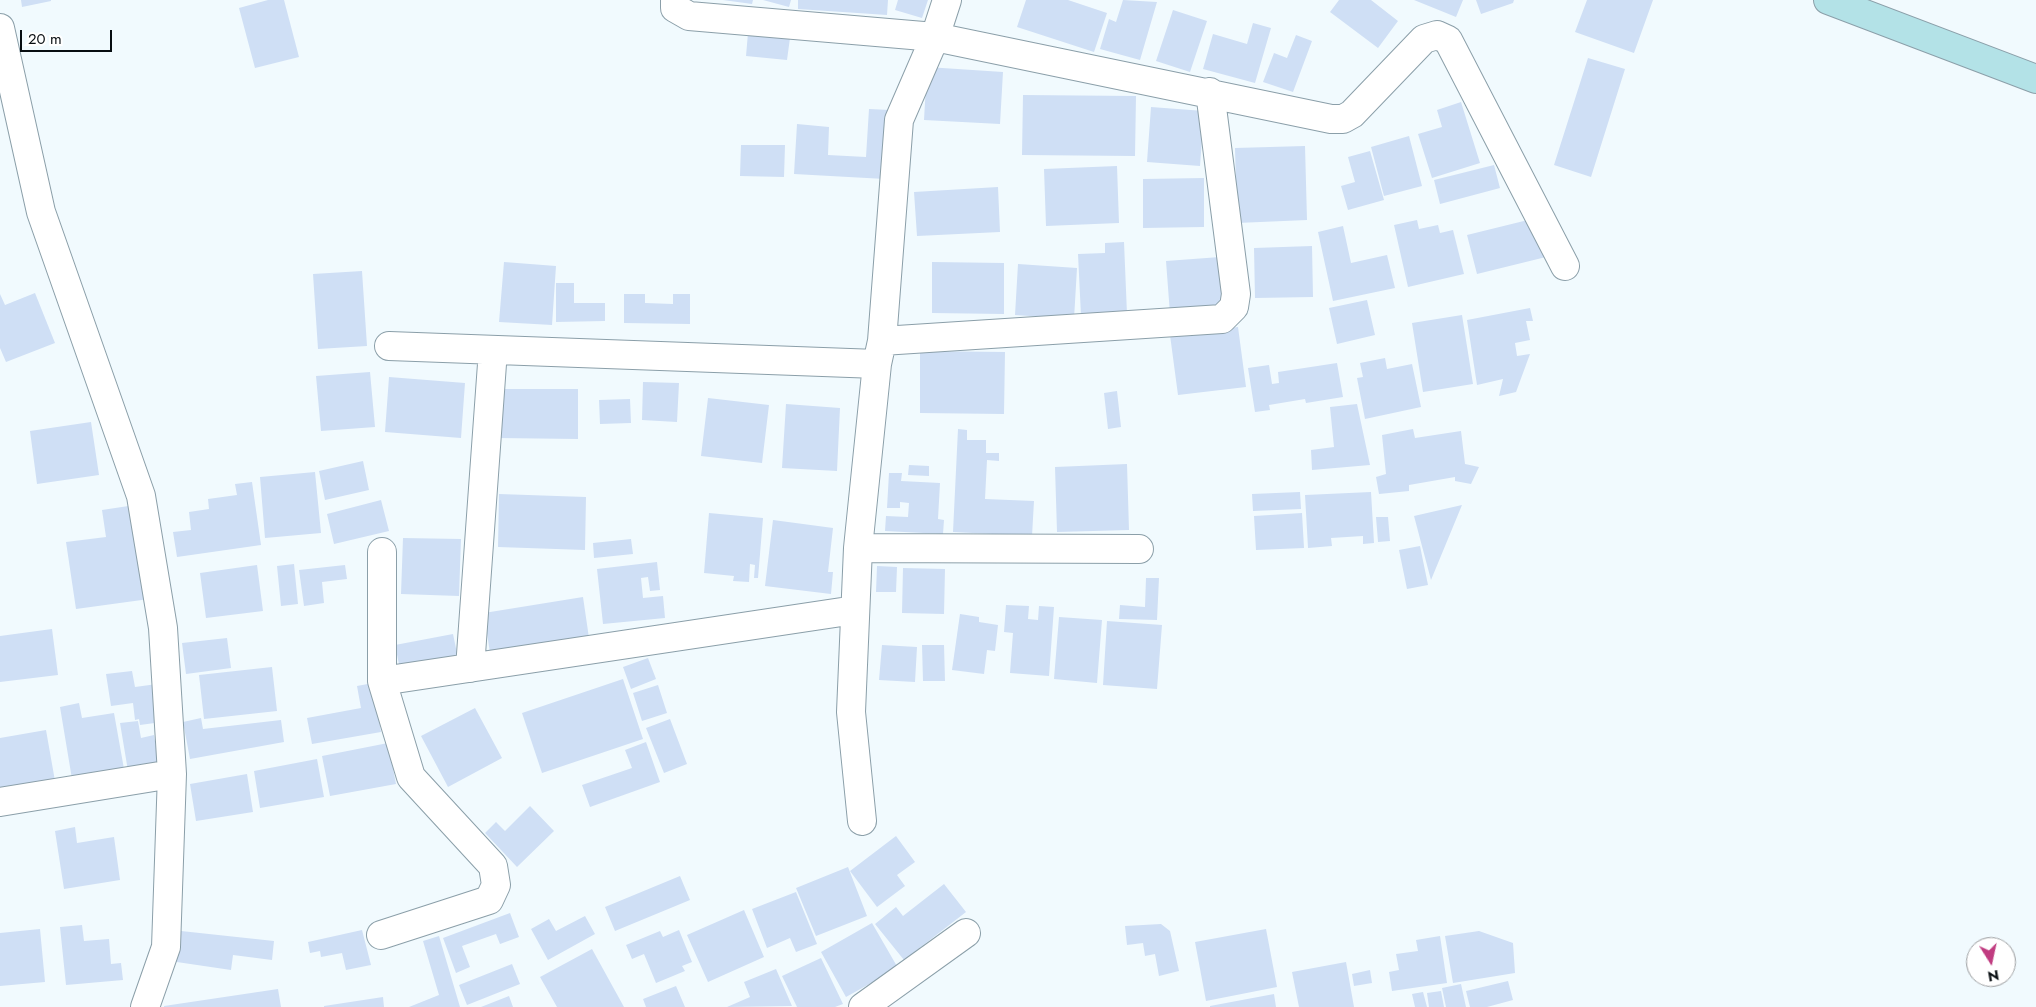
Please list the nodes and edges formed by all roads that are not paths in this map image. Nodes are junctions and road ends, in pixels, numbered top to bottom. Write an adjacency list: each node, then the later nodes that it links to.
1 (674, 0): 5 (street)
2 (948, 0): 5 (street)
3 (1828, 0): 6 (main road)
4 (0, 28): 18 (street)
5 (935, 37): 7 (street); 11 (street)
6 (2036, 79)
7 (1210, 92): 8 (street); 11 (street)
8 (1565, 266)
9 (389, 346): 10 (street)
10 (493, 350): 11 (street); 16 (street)
11 (880, 352): 12 (street)
12 (858, 548): 13 (street); 15 (street)
13 (1139, 549)
14 (382, 552): 17 (street)
15 (855, 610): 16 (street); 20 (street)
16 (470, 668): 17 (street)
17 (382, 681): 22 (street)
18 (172, 774): 19 (street); 23 (street)
19 (0, 802)
20 (862, 821)
21 (966, 933): 24 (street)
22 (381, 935)
23 (145, 1007)
24 (864, 1007)

